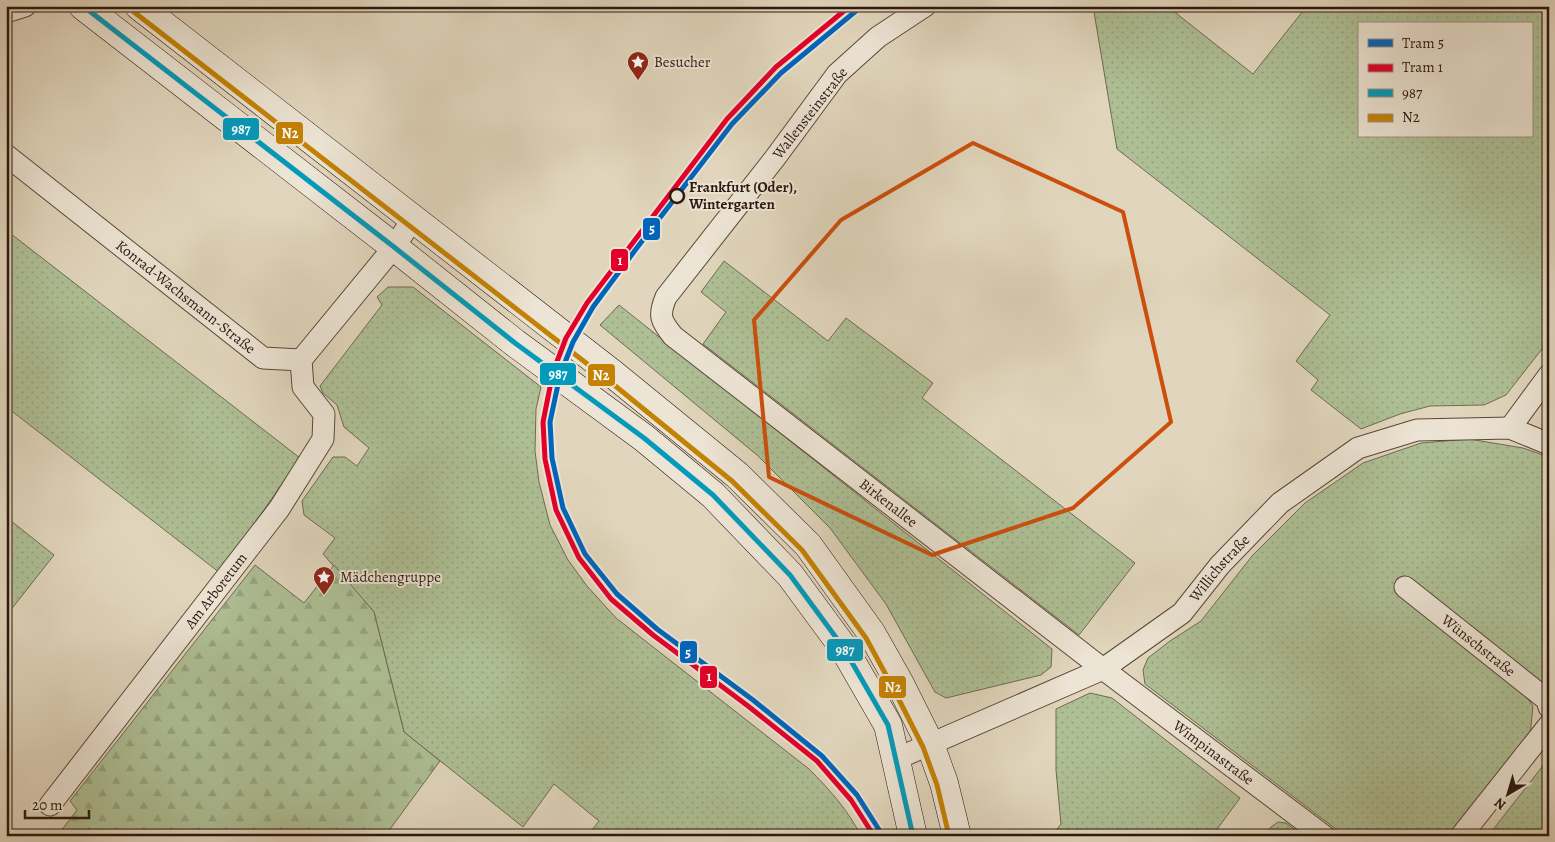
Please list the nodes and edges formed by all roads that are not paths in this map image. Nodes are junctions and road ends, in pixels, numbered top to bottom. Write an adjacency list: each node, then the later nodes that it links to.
1 (25, 6): 5 (street)
2 (83, 6): 8 (street)
3 (139, 6): 7 (street)
4 (925, 6): 9 (street, Wallensteinstraße)
5 (6, 12)
6 (6, 155): 10 (street, Konrad-Wachsmann-Straße)
7 (413, 219): 8 (street); 18 (street)
8 (394, 247): 10 (street); 19 (street)
9 (673, 336): 15 (street, Birkenallee)
10 (301, 360): 20 (street, Am Arboretum)
11 (1549, 376): 12 (street)
12 (1510, 428): 13 (street, Willichstraße); 15 (street, Willichstraße)
13 (1544, 442)
14 (1405, 587): 16 (street, Wünschstraße)
15 (1103, 668): 18 (street, Willichstraße); 23 (street, Wimpinastraße)
16 (1549, 707)
17 (1549, 725): 24 (street)
18 (930, 744): 19 (street, Willichstraße); 22 (street)
19 (896, 758): 21 (street)
20 (50, 805)
21 (913, 836)
22 (957, 836)
23 (1324, 836)
24 (1461, 836)

